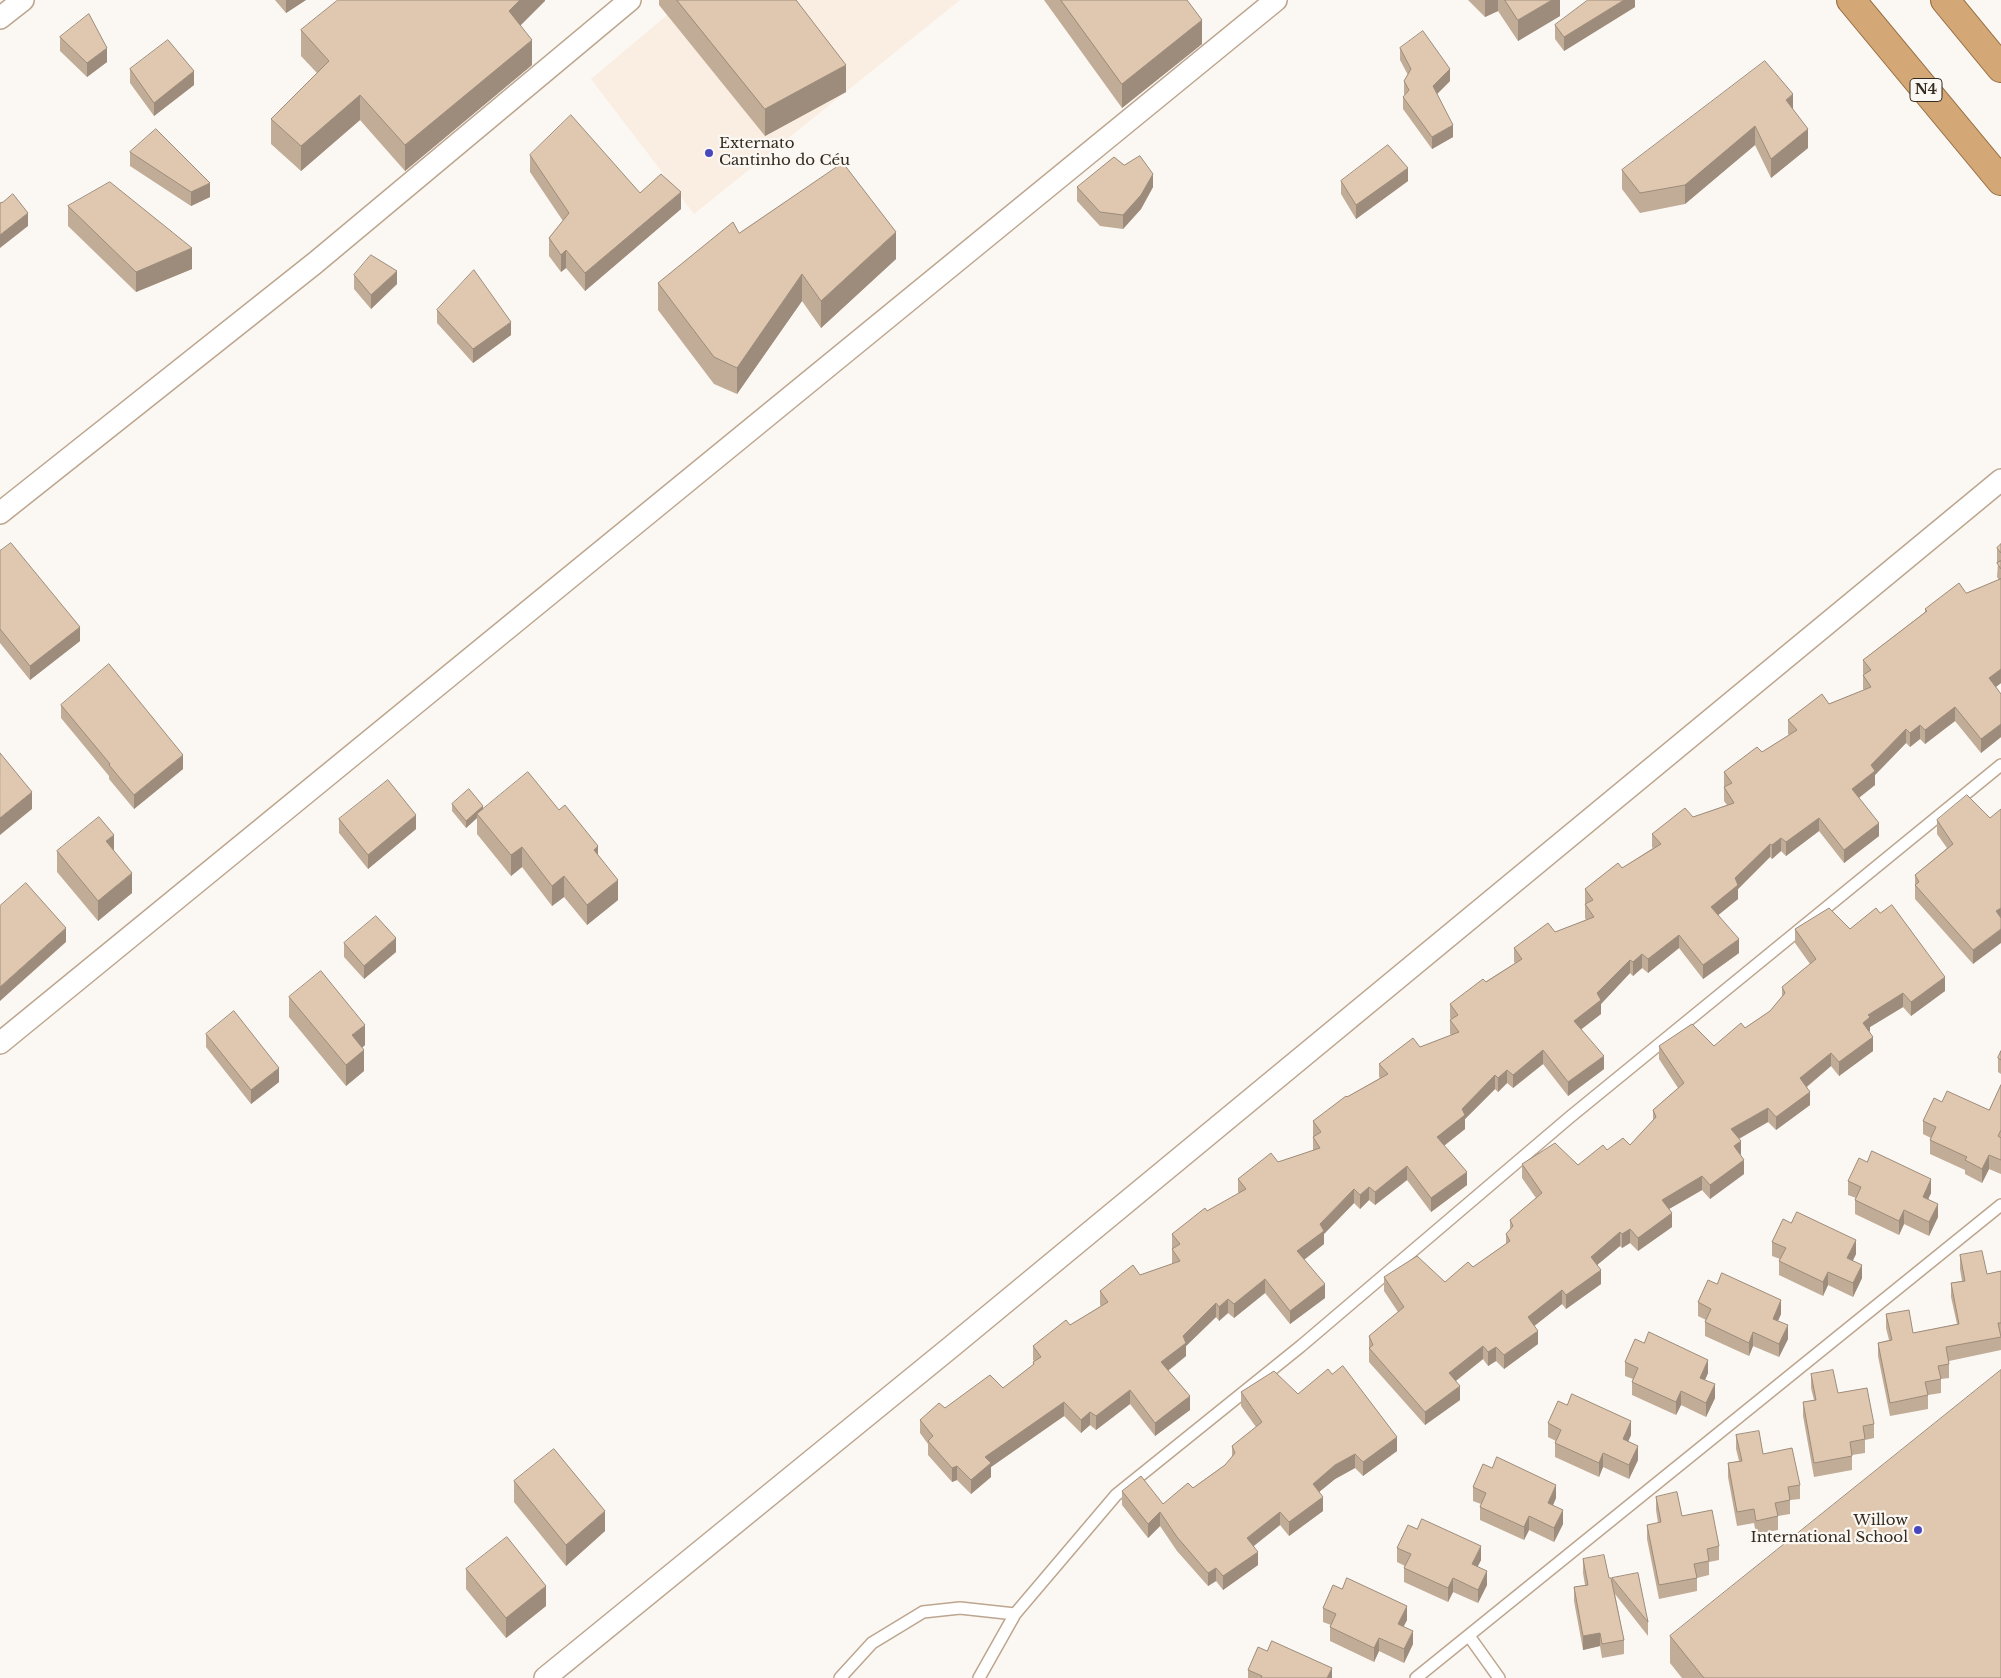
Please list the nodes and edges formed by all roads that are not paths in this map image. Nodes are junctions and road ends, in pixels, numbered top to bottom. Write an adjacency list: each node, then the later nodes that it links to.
1 (22, 0): 6 (street)
2 (630, 0): 10 (street)
3 (1276, 0): 12 (street)
4 (1851, 0): 8 (highway, N4)
5 (1945, 0): 7 (highway)
6 (0, 18)
7 (2001, 68)
8 (2001, 181)
9 (2001, 480): 16 (street)
10 (0, 513)
11 (2001, 765): 14 (lane)
12 (0, 1043)
13 (2001, 1205): 15 (lane)
14 (1015, 1614): 17 (lane); 18 (lane)
15 (1469, 1636): 19 (lane); 20 (lane)
16 (545, 1678)
17 (840, 1678)
18 (979, 1678)
19 (1416, 1678)
20 (1500, 1678)

